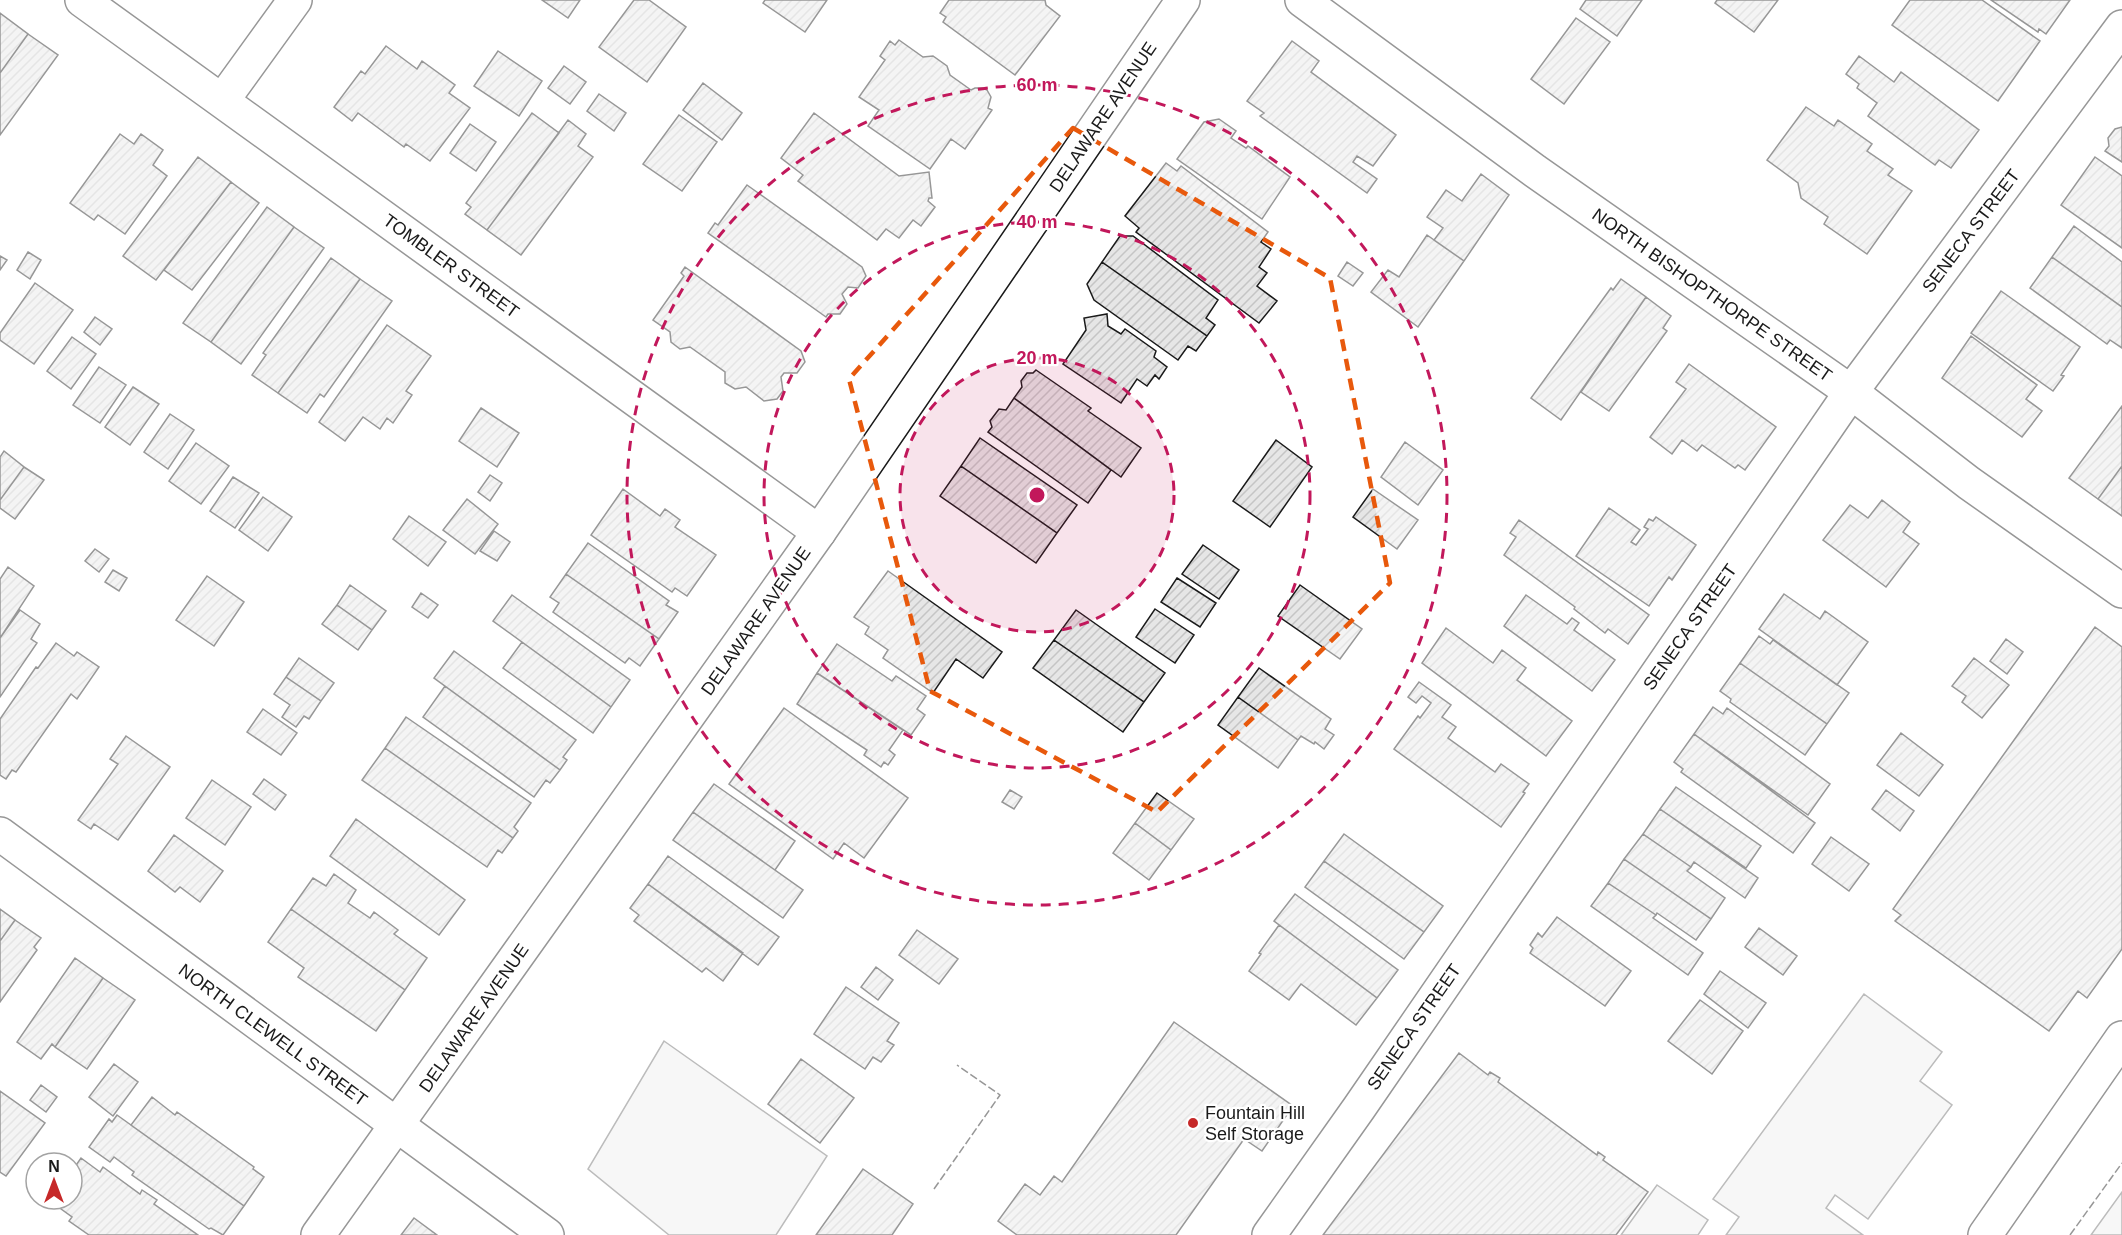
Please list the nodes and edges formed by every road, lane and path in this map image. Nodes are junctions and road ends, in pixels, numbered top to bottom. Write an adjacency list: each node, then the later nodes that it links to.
1 (82, 0): 6 (street, TOMBLER STREET)
2 (296, 0): 6 (street)
3 (1183, 0): 8 (street, DELAWARE AVENUE)
4 (1302, 0): 7 (street, NORTH BISHOPTHORPE STREET)
5 (2122, 27): 7 (street, SENECA STREET)
6 (222, 100): 8 (street, TOMBLER STREET)
7 (1851, 392): 9 (street, NORTH BISHOPTHORPE STREET); 15 (street, SENECA STREET)
8 (819, 532): 12 (street, DELAWARE AVENUE)
9 (2122, 591)
10 (0, 834): 12 (street, NORTH CLEWELL STREET)
11 (2122, 1038): 16 (street)
12 (397, 1126): 13 (street, DELAWARE AVENUE); 14 (street, NORTH CLEWELL STREET)
13 (318, 1235)
14 (547, 1235)
15 (1269, 1235)
16 (1985, 1235)

